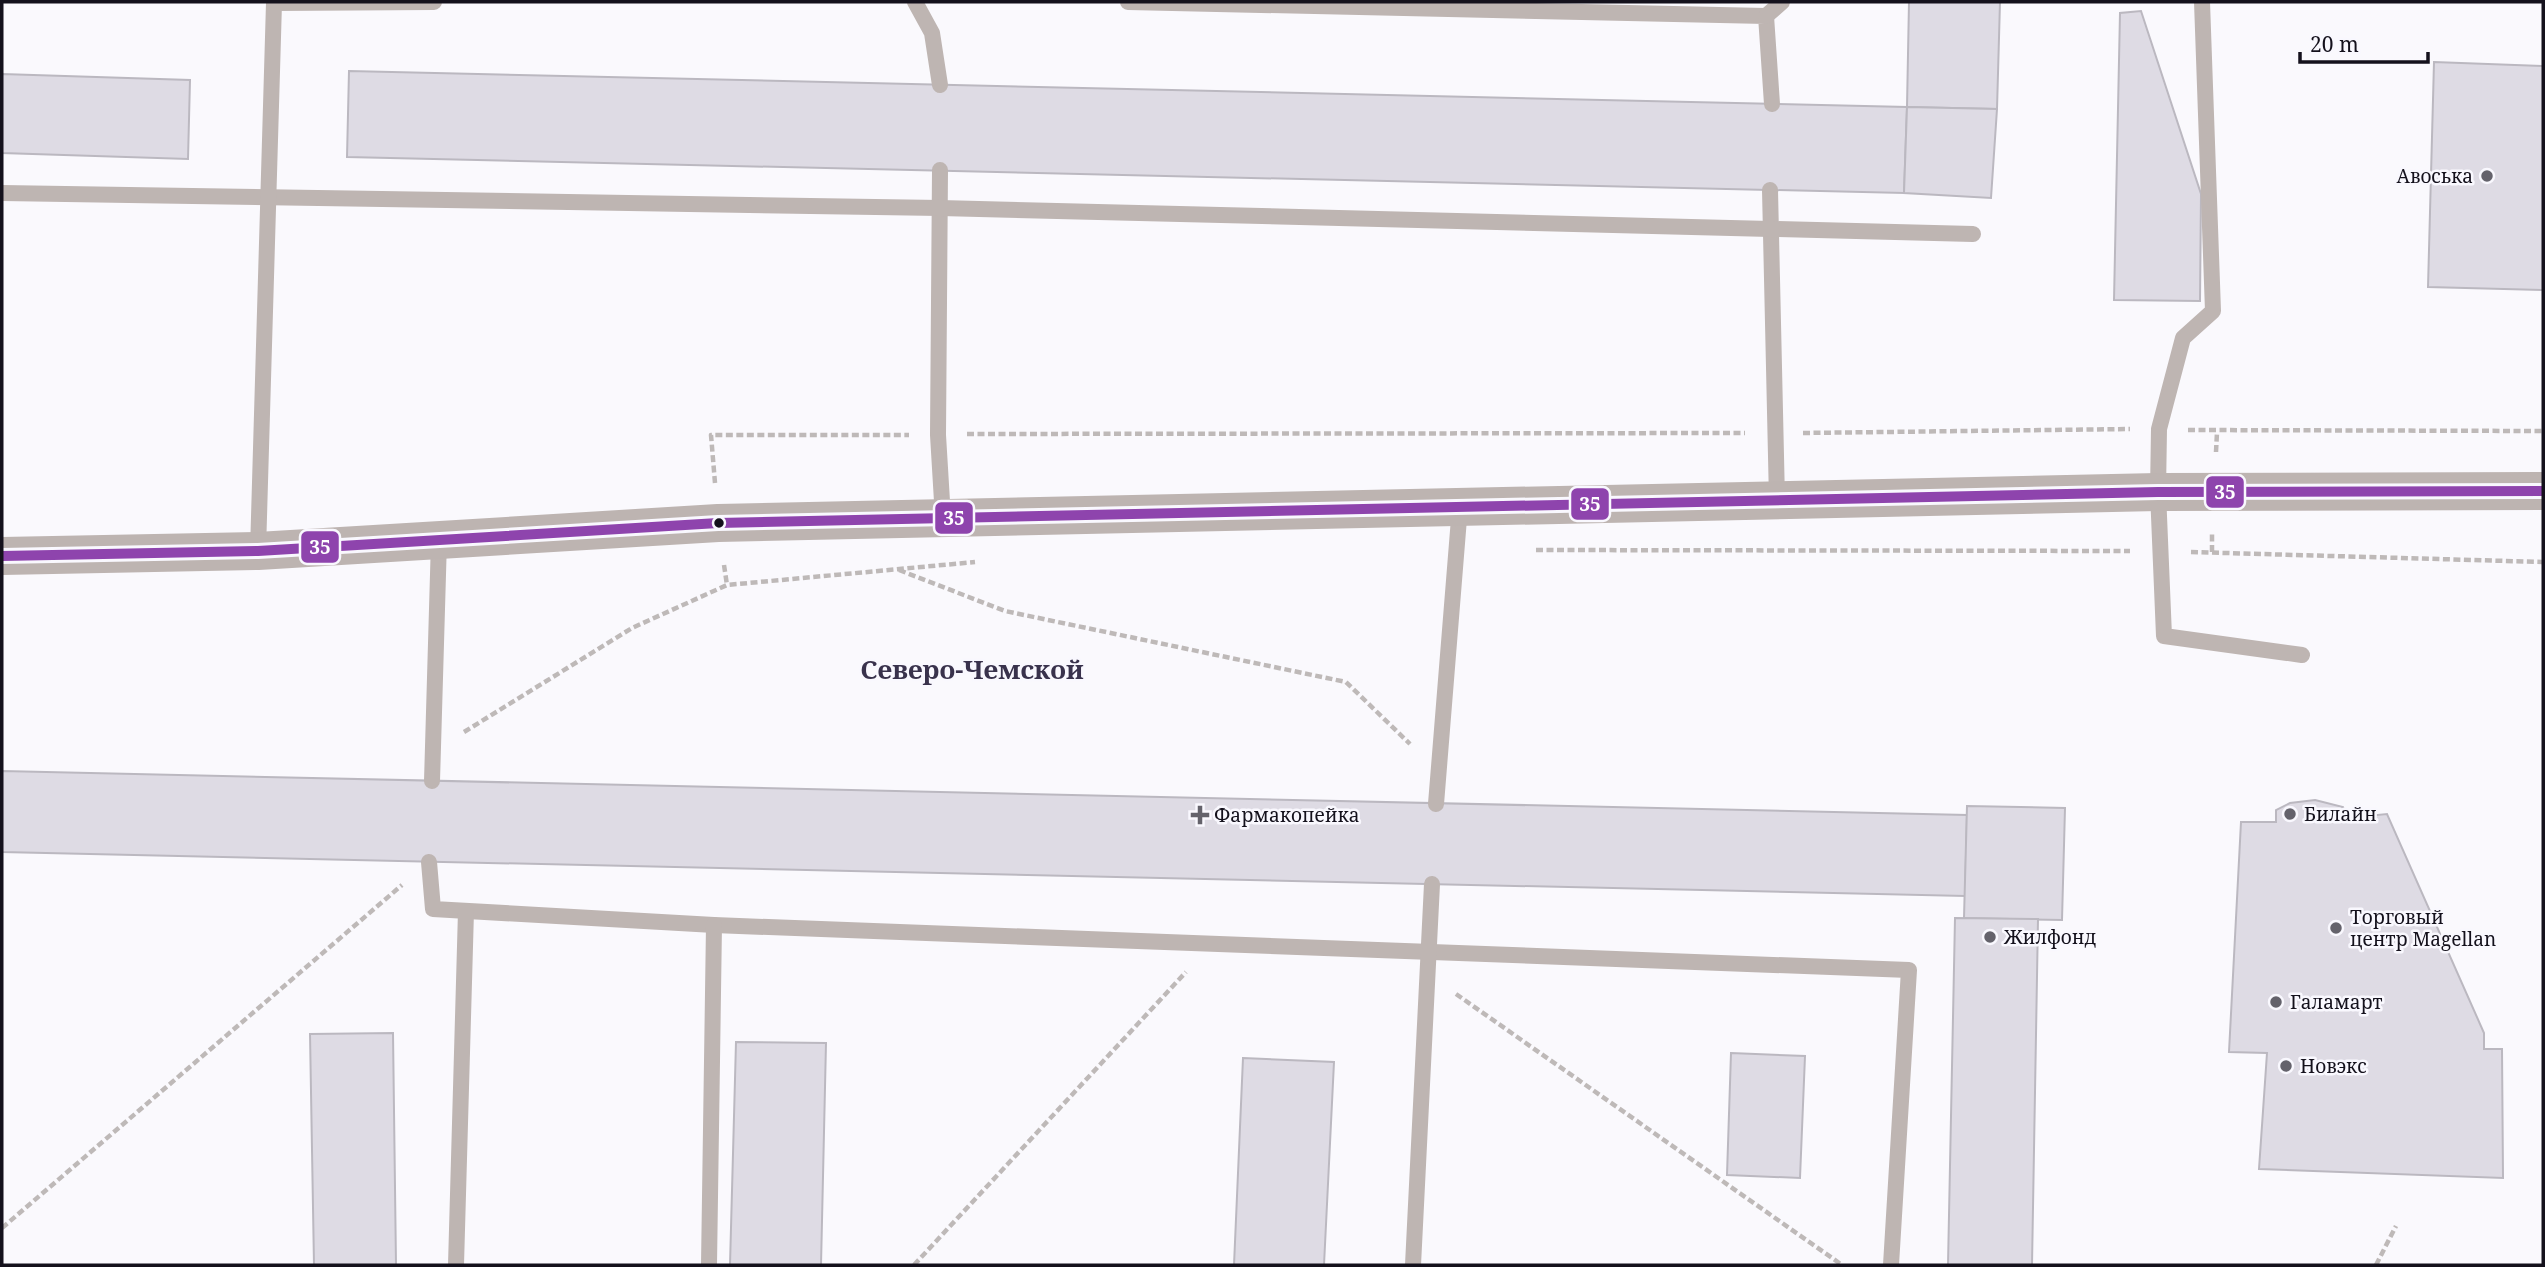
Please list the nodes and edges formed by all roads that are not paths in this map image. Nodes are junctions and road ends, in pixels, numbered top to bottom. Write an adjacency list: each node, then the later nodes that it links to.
1 (434, 2): 12 (lane)
2 (915, 2): 7 (lane)
3 (1128, 2): 6 (lane)
4 (1782, 2): 6 (lane)
5 (2202, 2): 17 (lane)
6 (1766, 16): 8 (lane)
7 (940, 85)
8 (1772, 104)
9 (940, 170): 13 (lane)
10 (1770, 190): 14 (lane)
11 (2, 193): 12 (lane)
12 (268, 199): 13 (lane); 22 (lane)
13 (940, 208): 14 (lane); 20 (lane)
14 (1771, 230): 15 (lane); 18 (lane)
15 (1973, 234)
16 (2543, 491): 17 (main road)
17 (2158, 492): 18 (main road); 24 (lane)
18 (1777, 500): 19 (main road)
19 (1460, 506): 20 (main road); 26 (lane)
20 (943, 518): 21 (main road)
21 (439, 540): 22 (main road); 25 (lane)
22 (258, 551): 23 (main road)
23 (2, 556)
24 (2302, 655)
25 (432, 781)
26 (1436, 804)
27 (429, 862): 29 (lane)
28 (1432, 884): 31 (lane)
29 (466, 911): 30 (lane); 32 (lane)
30 (714, 925): 31 (lane); 33 (lane)
31 (1429, 952): 34 (lane); 35 (lane)
32 (456, 1265)
33 (709, 1265)
34 (1413, 1265)
35 (1891, 1265)

